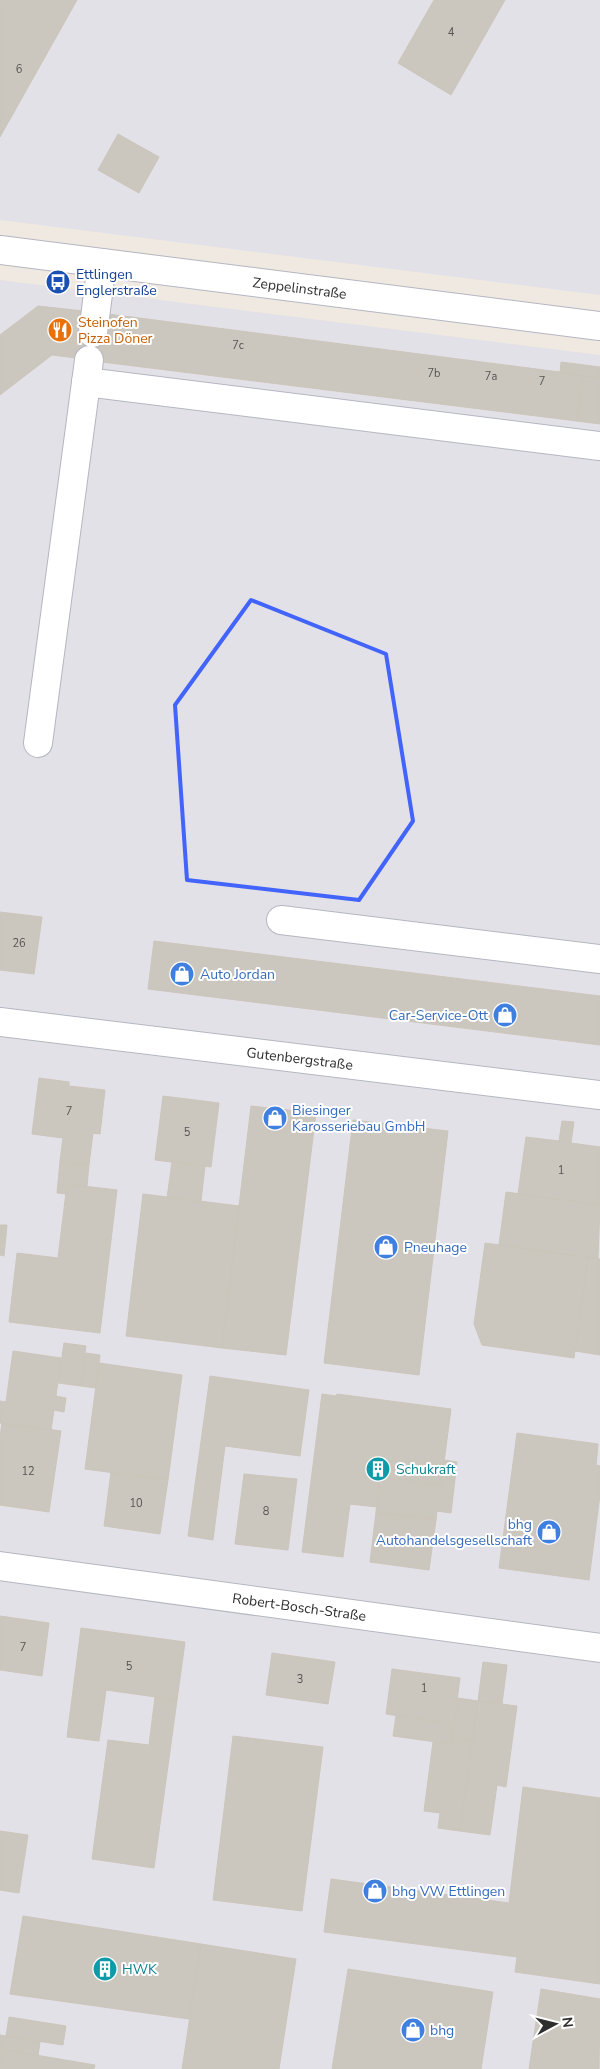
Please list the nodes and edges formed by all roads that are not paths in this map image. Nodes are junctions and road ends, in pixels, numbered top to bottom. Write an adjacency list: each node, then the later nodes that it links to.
1 (0, 250): 2 (street, Zeppelinstraße)
2 (102, 263): 3 (street, Zeppelinstraße); 4 (street)
3 (600, 326)
4 (93, 333)
5 (600, 446): 6 (street)
6 (38, 743)
7 (281, 920): 8 (street)
8 (600, 959)
9 (0, 1022): 10 (street, Gutenbergstraße)
10 (600, 1095)
11 (0, 1566): 12 (street, Robert-Bosch-Straße)
12 (600, 1648)

